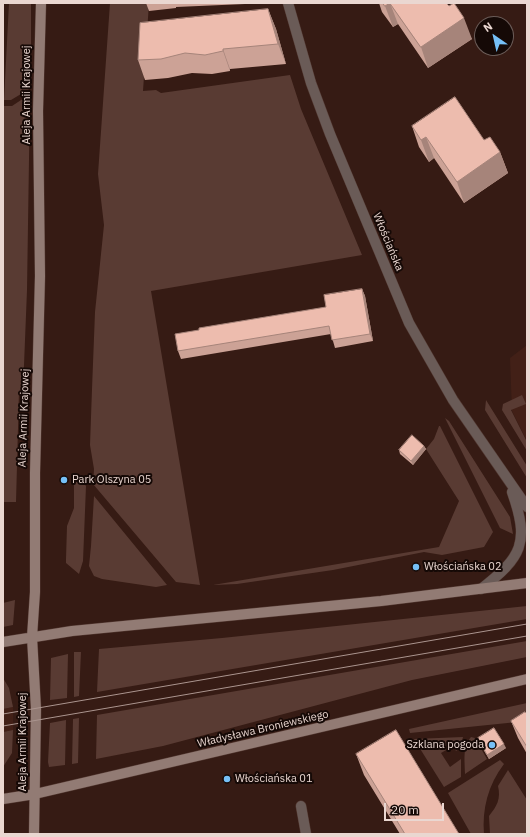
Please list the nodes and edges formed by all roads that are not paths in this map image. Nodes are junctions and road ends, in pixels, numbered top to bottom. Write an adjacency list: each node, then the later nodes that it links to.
1 (41, 3): 7 (main road, Aleja Armii Krajowej)
2 (288, 3): 3 (street, Włościańska)
3 (503, 472): 4 (street, Włościańska); 6 (street, Włościańska)
4 (527, 507)
5 (527, 583): 6 (main road)
6 (481, 589): 7 (main road)
7 (32, 637): 8 (main road); 10 (main road, Aleja Armii Krajowej)
8 (3, 642)
9 (527, 679): 10 (main road, Władysława Broniewskiego)
10 (35, 794): 11 (main road, Władysława Broniewskiego); 13 (main road, Aleja Armii Krajowej)
11 (3, 799)
12 (302, 806): 14 (street)
13 (34, 834)
14 (306, 834)

